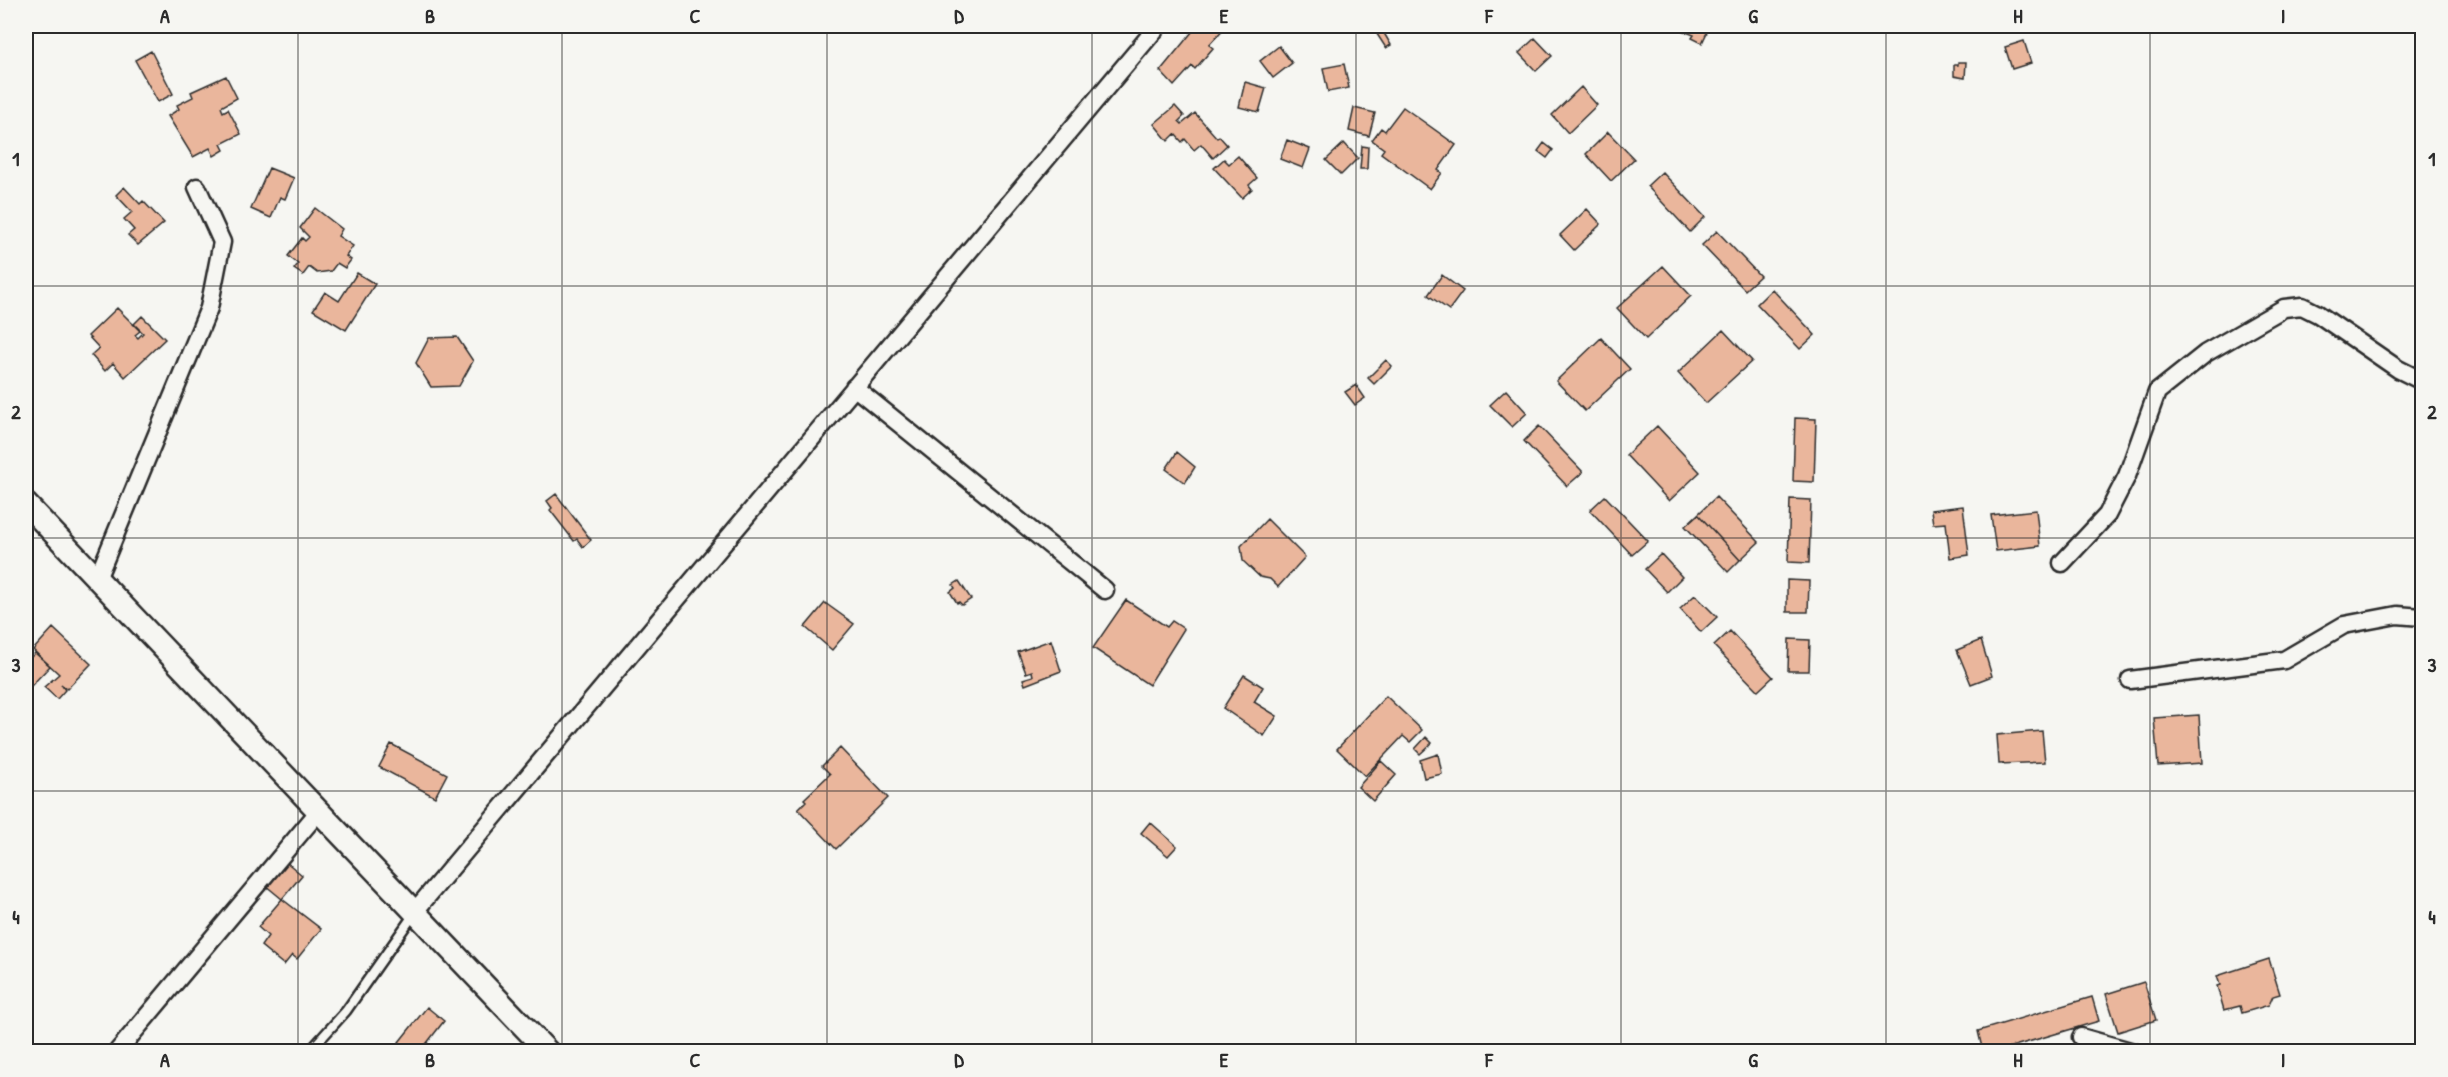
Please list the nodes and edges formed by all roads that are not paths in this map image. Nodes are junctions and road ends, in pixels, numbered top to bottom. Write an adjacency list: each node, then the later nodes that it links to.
1 (1158, 26): 4 (street)
2 (197, 187): 7 (street)
3 (2422, 381): 6 (street)
4 (854, 387): 8 (street); 12 (street)
5 (26, 504): 7 (street)
6 (2062, 563)
7 (98, 579): 11 (street)
8 (1105, 590)
9 (2422, 616): 10 (street)
10 (2130, 680)
11 (319, 811): 12 (street); 14 (street)
12 (415, 911): 15 (lane); 16 (street)
13 (2081, 1037): 17 (street)
14 (117, 1052)
15 (309, 1052)
16 (548, 1052)
17 (2134, 1052)

